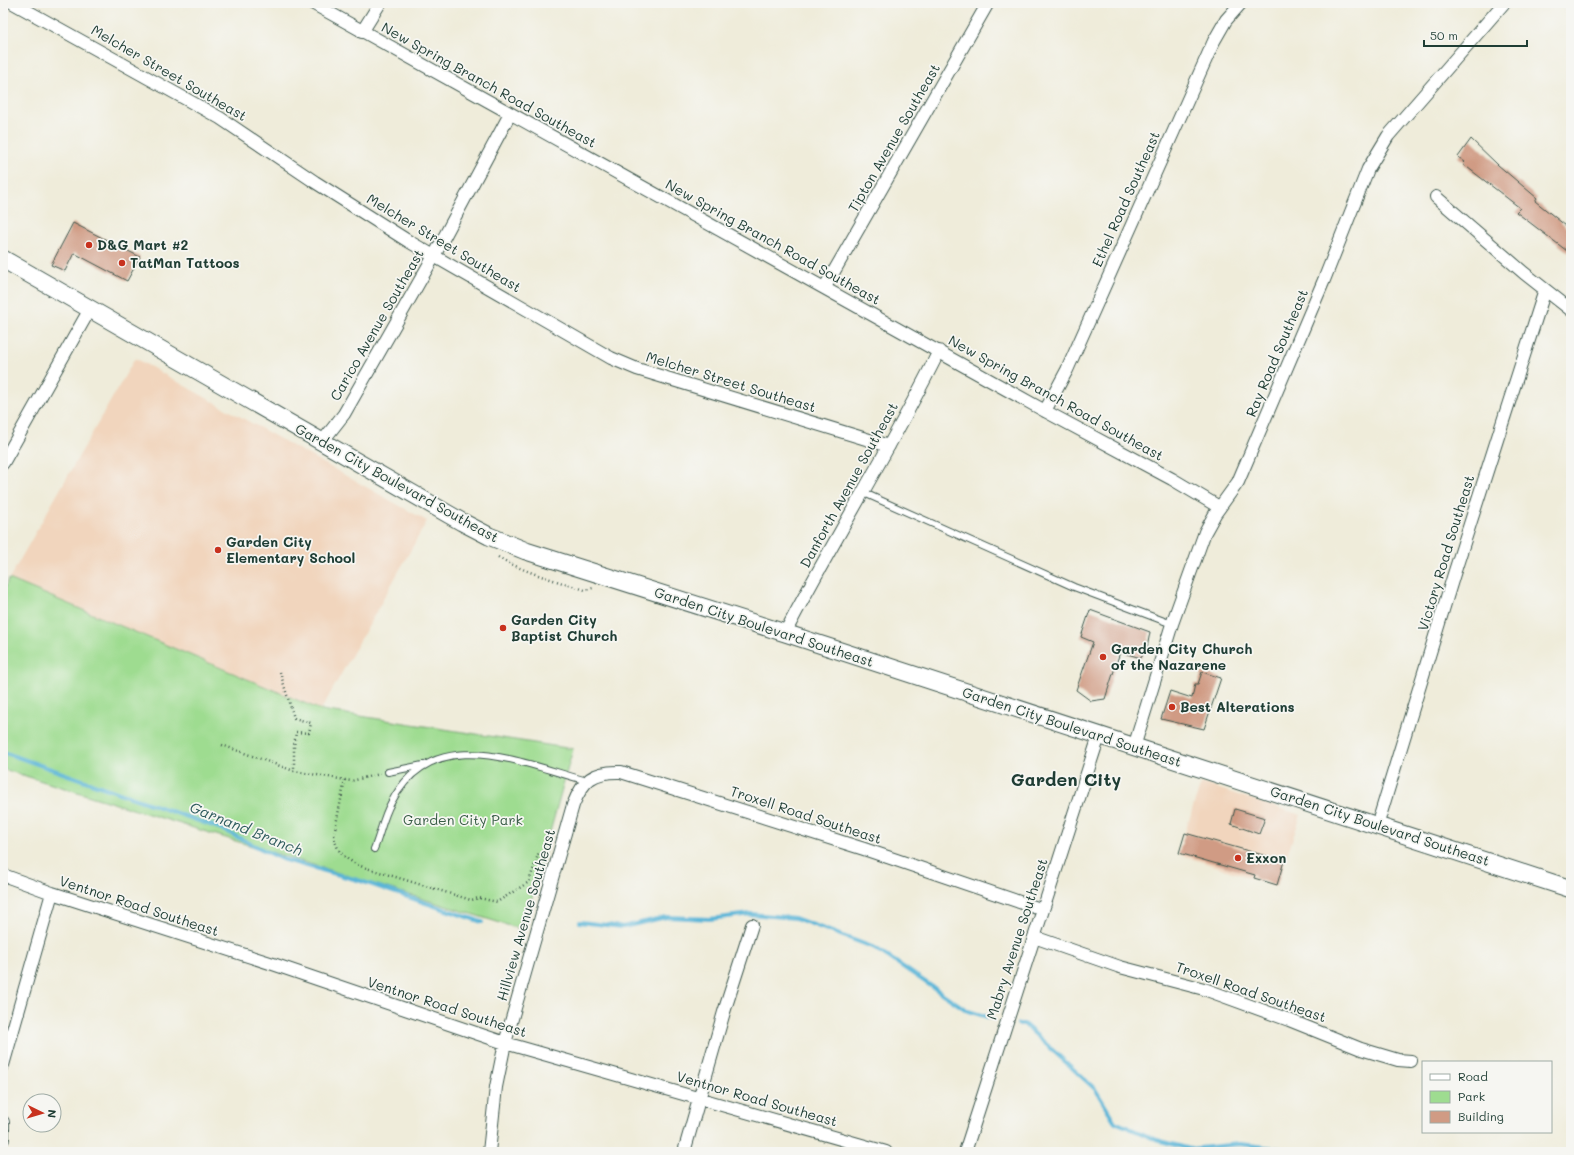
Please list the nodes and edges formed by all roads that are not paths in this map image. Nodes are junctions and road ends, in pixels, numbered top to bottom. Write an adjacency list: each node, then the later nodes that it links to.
1 (13, 3): 10 (street, Melcher Street Southeast)
2 (312, 3): 7 (street, New Spring Branch Road Southeast)
3 (380, 3): 7 (street)
4 (988, 3): 12 (street, Tipton Avenue Southeast)
5 (1241, 3): 17 (street, Ethel Road Southeast)
6 (1504, 3): 22 (street, Ray Road Southeast)
7 (362, 32): 8 (street, New Spring Branch Road Southeast)
8 (510, 114): 10 (street, Carico Avenue Southeast); 12 (street, New Spring Branch Road Southeast)
9 (1436, 197): 13 (street)
10 (434, 256): 18 (street, Carico Avenue Southeast); 19 (street, Melcher Street Southeast)
11 (3, 259): 14 (street, Garden City Boulevard Southeast)
12 (825, 287): 16 (street, New Spring Branch Road Southeast)
13 (1545, 290): 15 (street); 30 (street, Victory Road Southeast)
14 (90, 309): 18 (street, Garden City Boulevard Southeast); 20 (street)
15 (1571, 310)
16 (939, 351): 17 (street, New Spring Branch Road Southeast); 19 (street, Danforth Avenue Southeast)
17 (1045, 410): 22 (street, New Spring Branch Road Southeast)
18 (322, 442): 24 (street, Garden City Boulevard Southeast)
19 (889, 446): 21 (street, Danforth Avenue Southeast)
20 (3, 463)
21 (862, 492): 23 (lane); 24 (street, Danforth Avenue Southeast)
22 (1219, 507): 23 (street, Ray Road Southeast)
23 (1172, 624): 26 (street, Ray Road Southeast)
24 (785, 633): 25 (street, Garden City Boulevard Southeast)
25 (1099, 736): 26 (street, Garden City Boulevard Southeast); 35 (street, Mabry Avenue Southeast)
26 (1134, 747): 30 (street, Garden City Boulevard Southeast)
27 (423, 765): 28 (lane); 29 (lane); 31 (lane)
28 (388, 772)
29 (587, 780): 35 (street, Troxell Road Southeast); 38 (street, Hillview Avenue Southeast)
30 (1377, 826): 33 (street, Garden City Boulevard Southeast)
31 (374, 850)
32 (3, 875): 34 (street, Ventnor Road Southeast)
33 (1571, 889)
34 (52, 893): 38 (street, Ventnor Road Southeast); 40 (street)
35 (1043, 910): 37 (street, Mabry Avenue Southeast)
36 (752, 924): 41 (street)
37 (1034, 937): 39 (street, Troxell Road Southeast); 47 (street, Mabry Avenue Southeast)
38 (505, 1043): 41 (street, Ventnor Road Southeast); 44 (street, Hillview Avenue Southeast)
39 (1411, 1061)
40 (3, 1065)
41 (698, 1098): 45 (street); 46 (street, Ventnor Road Southeast)
42 (3, 1122): 43 (street)
43 (3, 1139)
44 (489, 1152)
45 (684, 1152)
46 (886, 1152)
47 (965, 1152)

